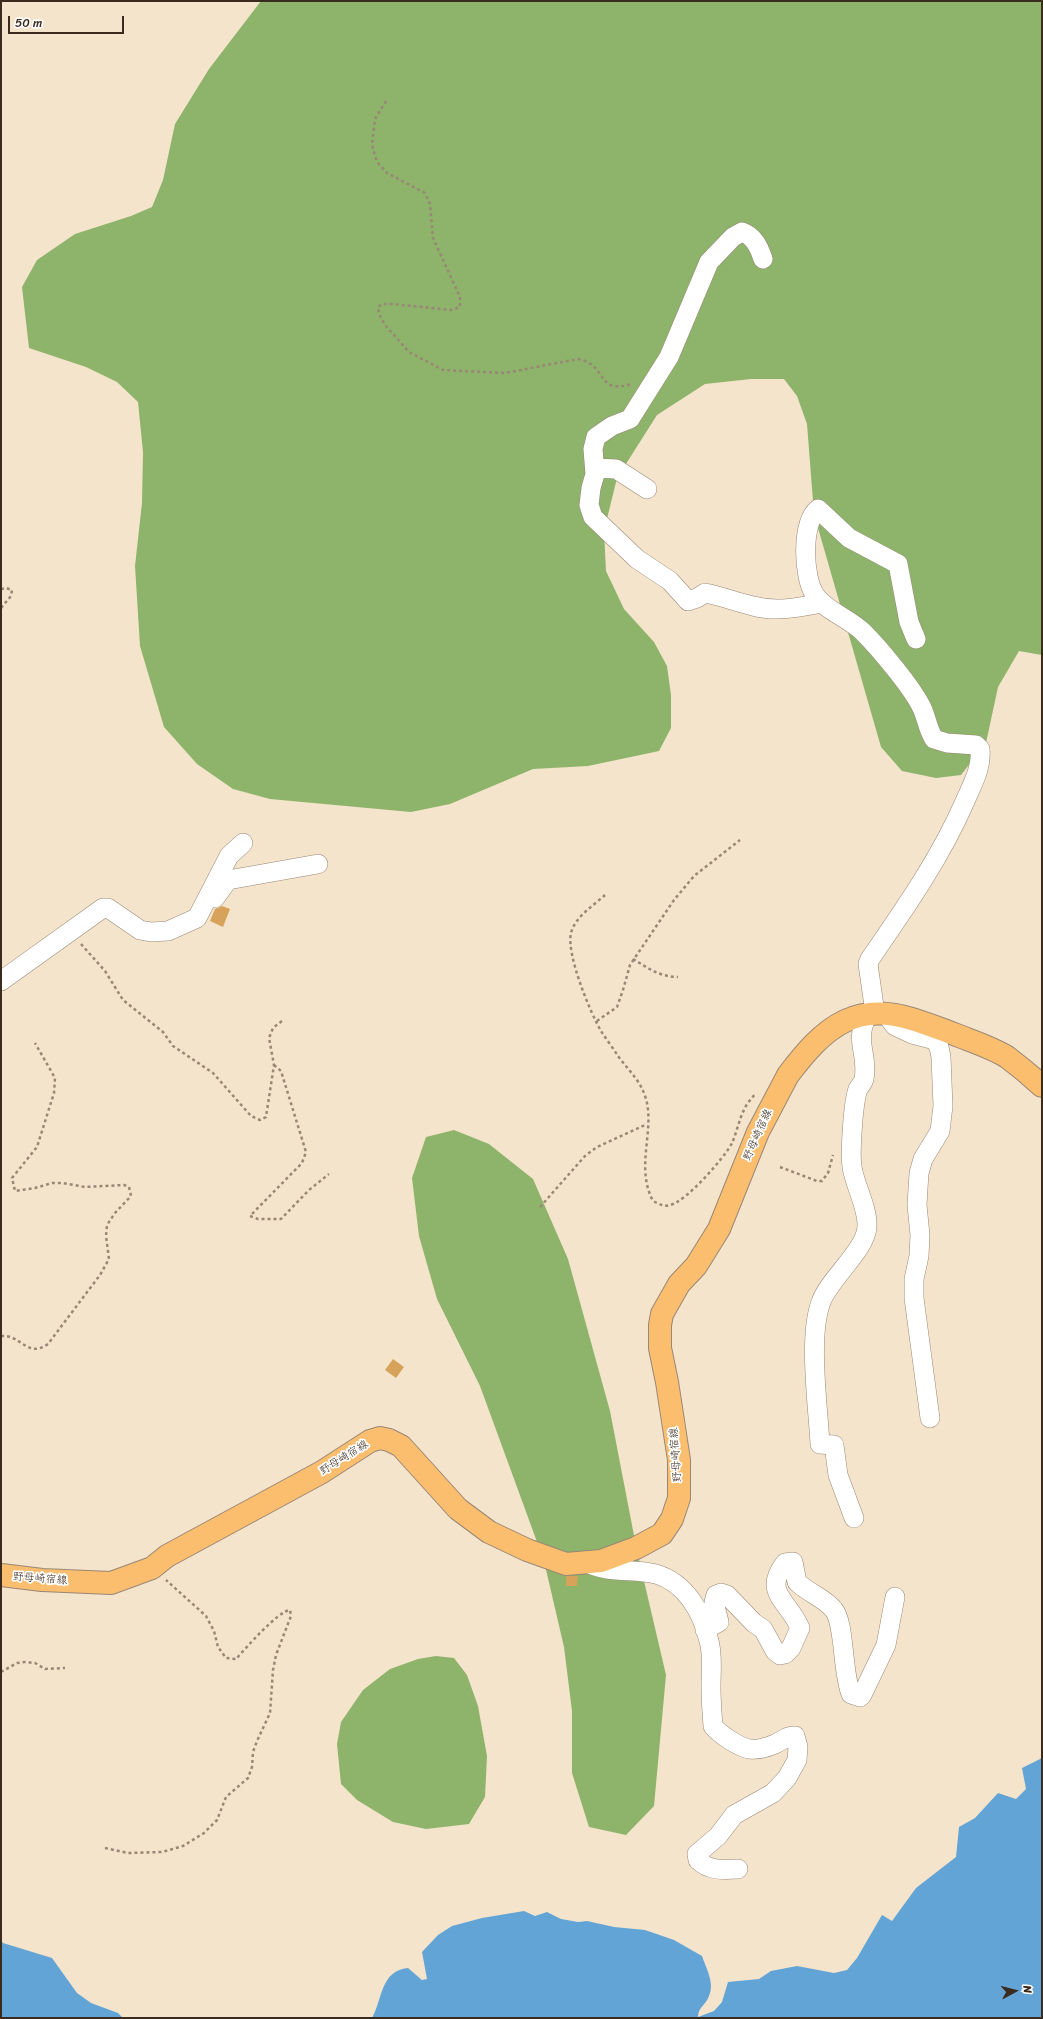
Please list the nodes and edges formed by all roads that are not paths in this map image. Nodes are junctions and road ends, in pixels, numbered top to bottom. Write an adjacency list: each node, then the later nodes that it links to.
1 (763, 259): 2 (street)
2 (595, 468): 3 (street); 4 (street)
3 (647, 489)
4 (821, 603): 5 (street); 10 (street)
5 (916, 638)
6 (242, 843): 8 (street)
7 (318, 864): 8 (street)
8 (197, 918): 9 (street)
9 (1, 981)
10 (876, 1013): 11 (main road, 野母崎宿線); 12 (street); 13 (street); 14 (main road, 野母崎宿線)
11 (1042, 1086)
12 (930, 1418)
13 (854, 1518)
14 (588, 1563): 15 (main road, 野母崎宿線); 17 (street)
15 (1, 1576)
16 (895, 1597): 17 (street)
17 (705, 1630): 18 (street)
18 (738, 1869)

